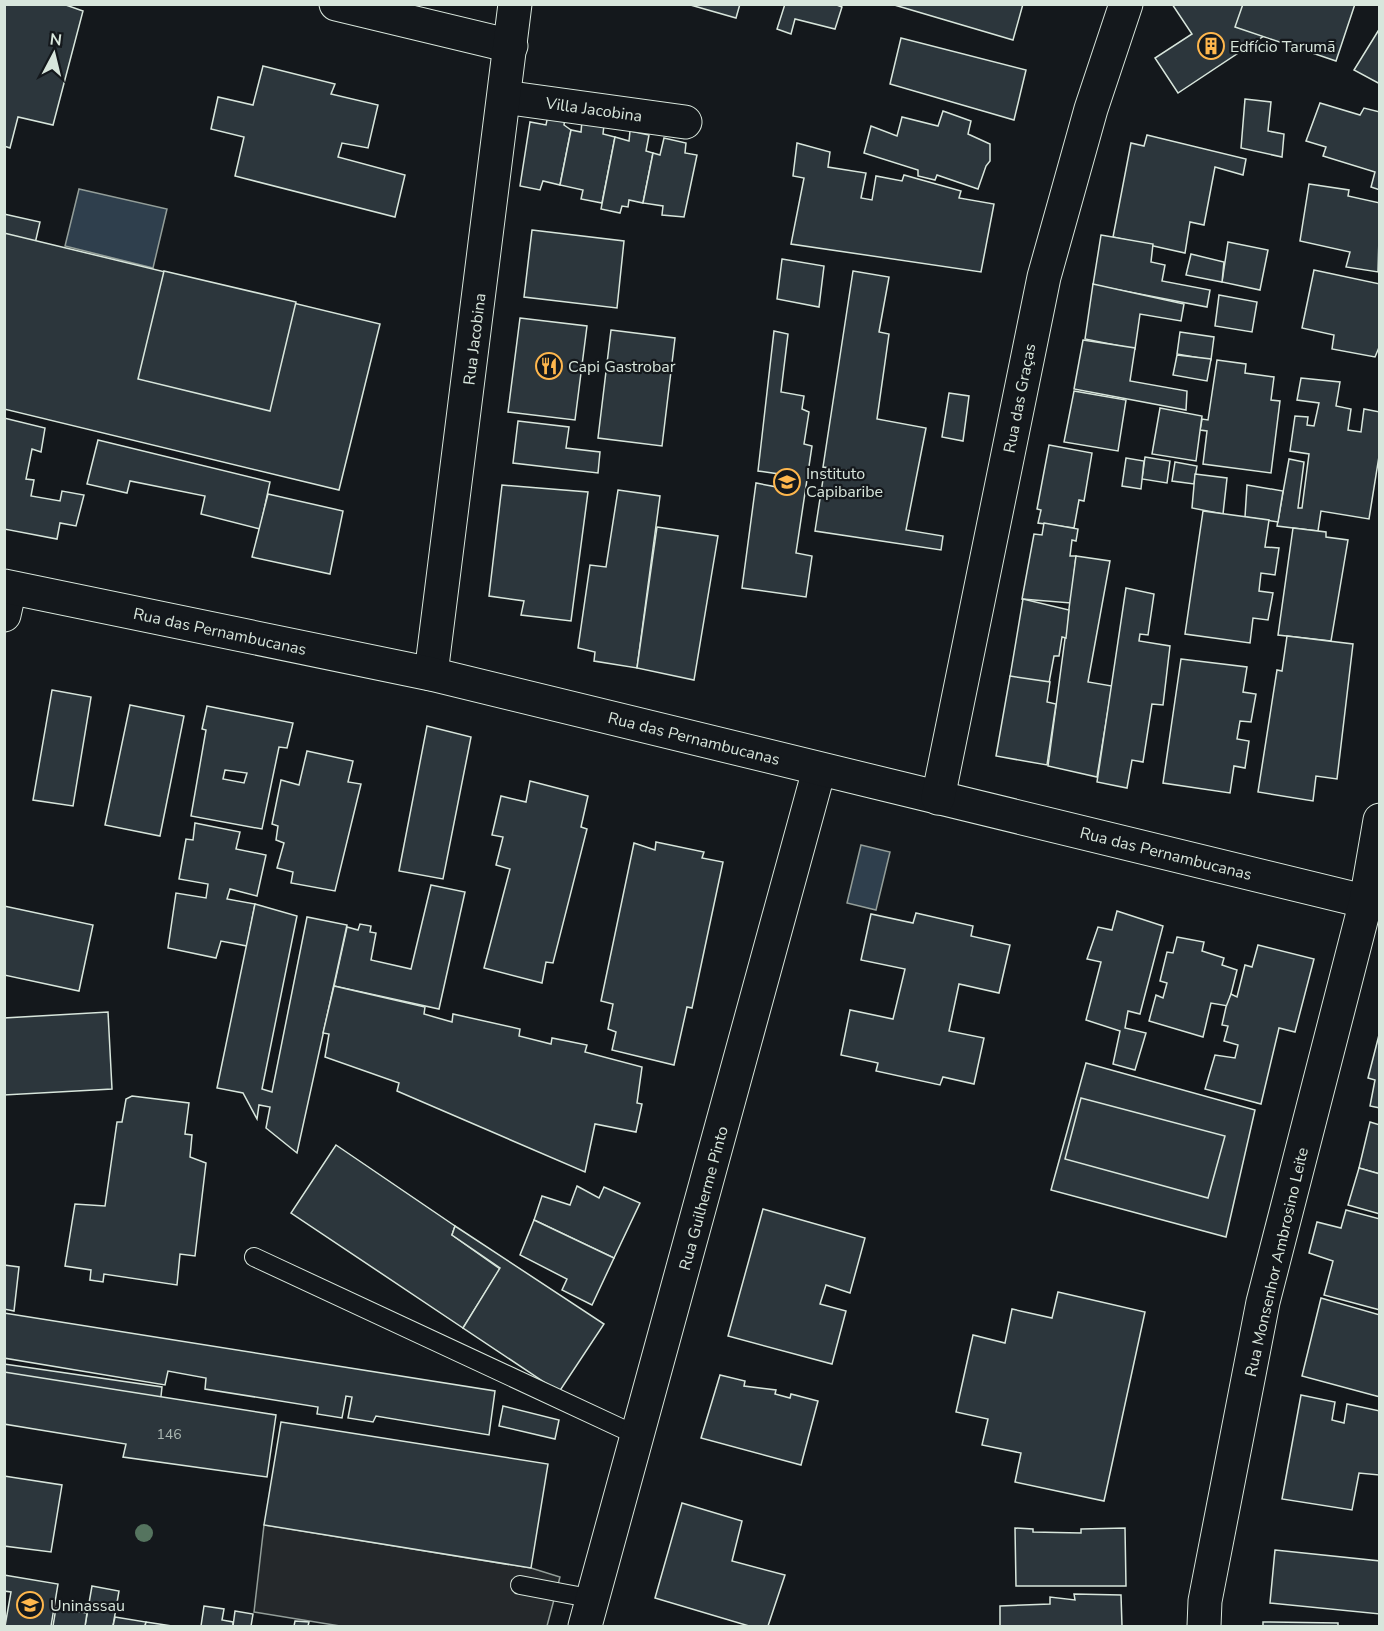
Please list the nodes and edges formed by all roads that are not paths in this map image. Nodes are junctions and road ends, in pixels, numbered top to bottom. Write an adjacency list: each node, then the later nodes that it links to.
1 (336, 4): 4 (street)
2 (515, 4): 4 (street, Rua Jacobina)
3 (1126, 4): 10 (street, Rua das Graças)
4 (511, 46): 5 (street, Rua Jacobina)
5 (504, 97): 6 (street, Villa Jacobina); 8 (street, Rua Jacobina)
6 (685, 122)
7 (6, 596): 8 (street, Rua das Pernambucanas)
8 (431, 674): 9 (street, Rua das Pernambucanas)
9 (819, 770): 10 (street, Rua das Pernambucanas); 14 (street, Rua Guilherme Pinto)
10 (938, 798): 12 (street, Rua das Pernambucanas)
11 (1380, 820): 12 (street, Rua Monsenhor Ambrosino Leite)
12 (1373, 903): 17 (street, Rua Monsenhor Ambrosino Leite)
13 (254, 1257): 14 (lane)
14 (638, 1436): 16 (street, Rua Guilherme Pinto)
15 (520, 1585): 16 (lane)
16 (589, 1612)
17 (1204, 1626)

